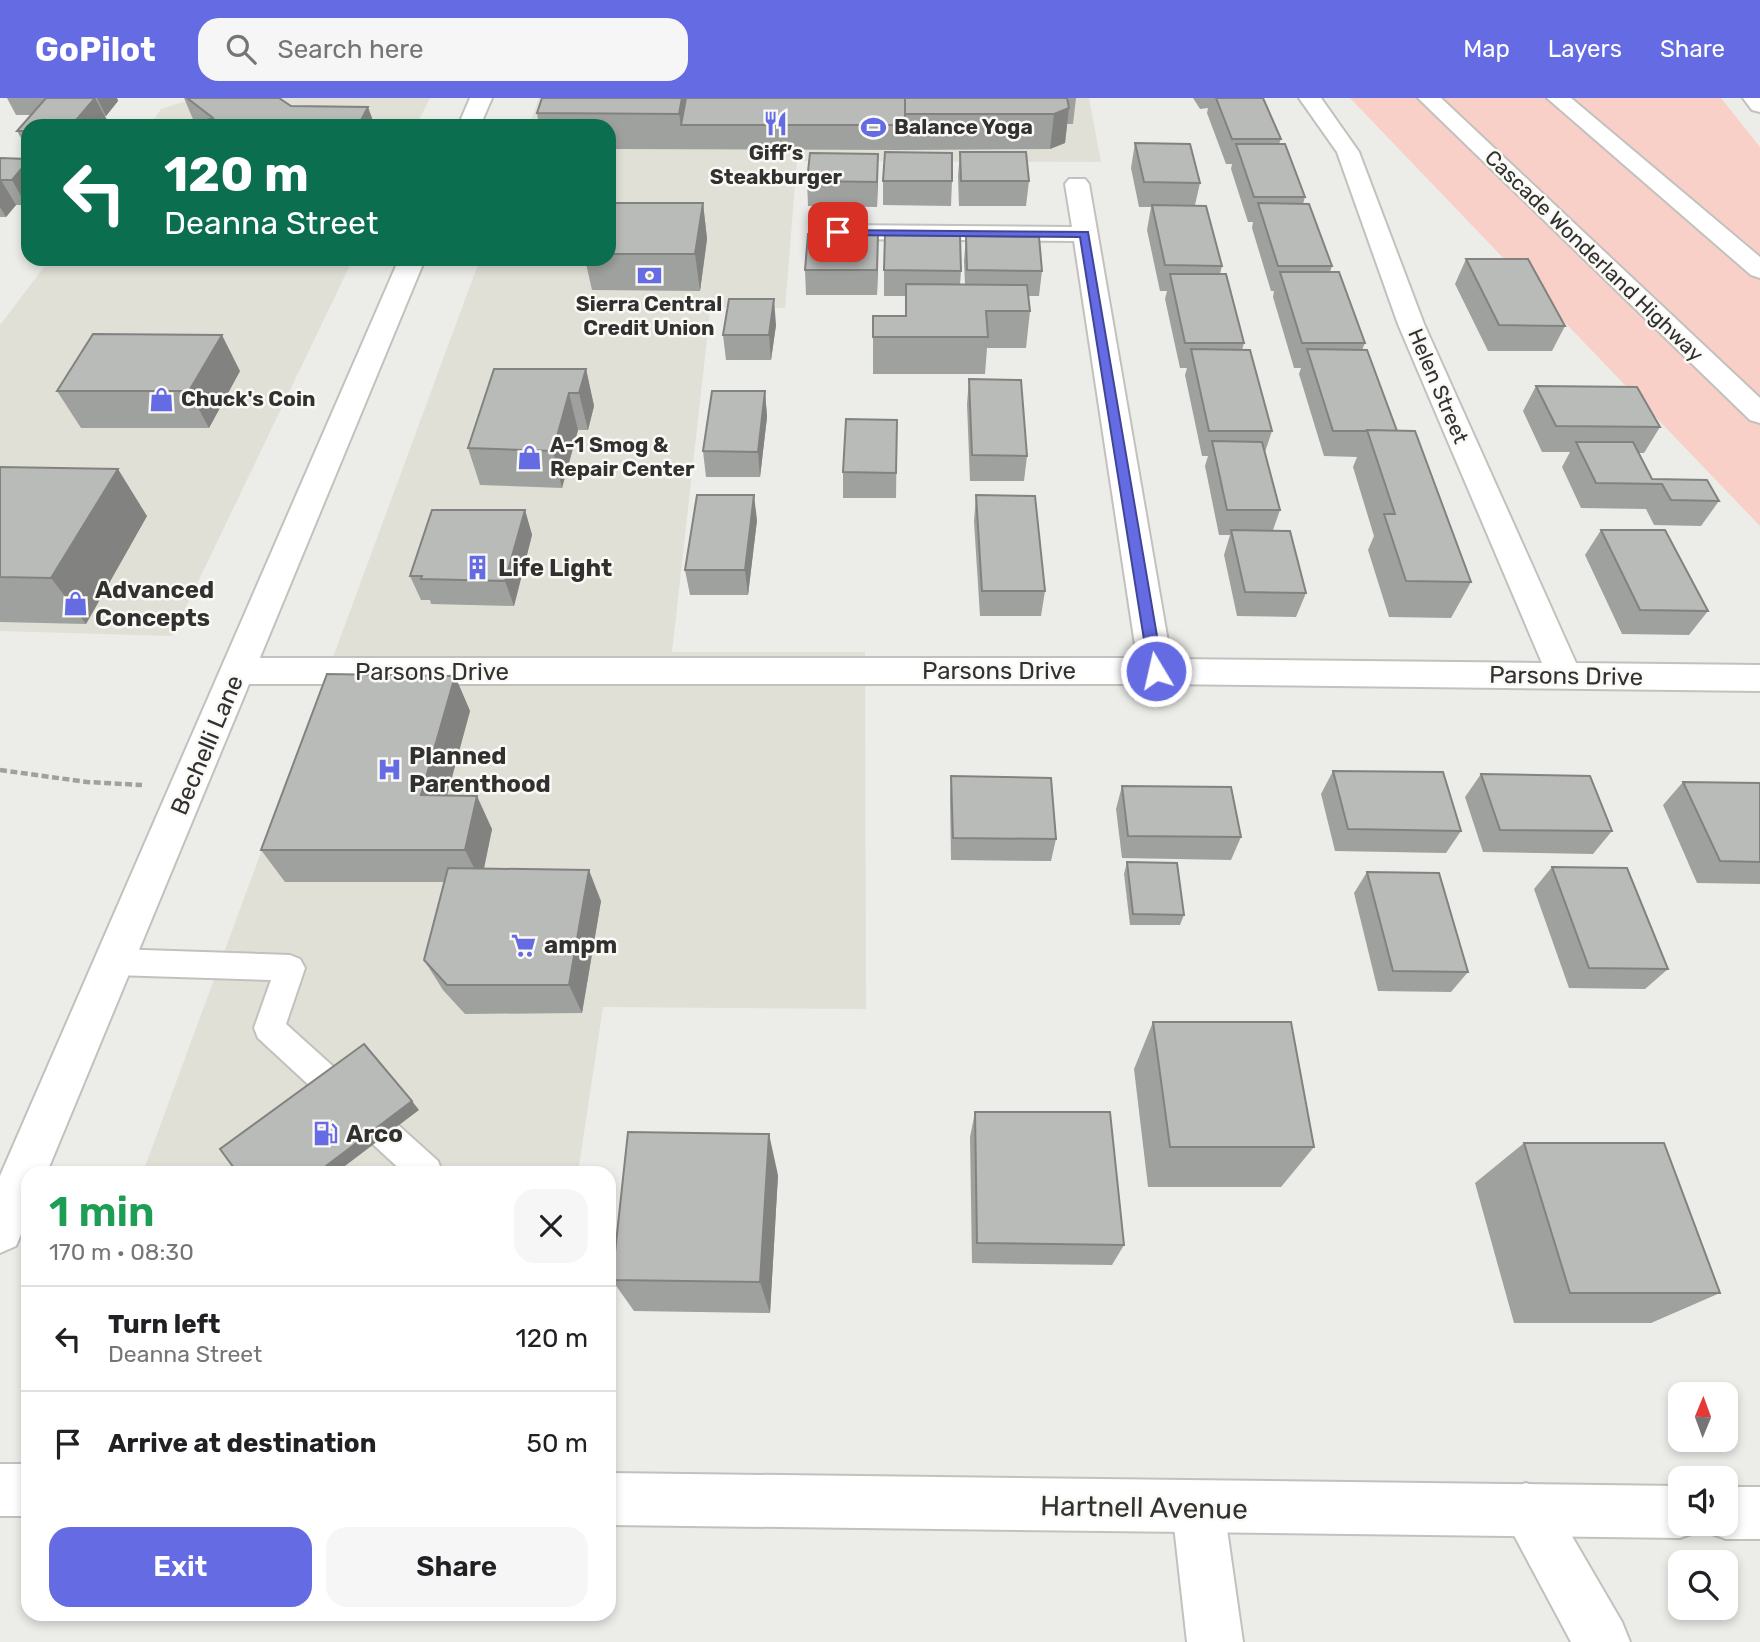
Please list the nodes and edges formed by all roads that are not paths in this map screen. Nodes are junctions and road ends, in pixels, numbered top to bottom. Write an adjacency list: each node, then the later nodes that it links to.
1 (481, 98): 7 (main road)
2 (1310, 98): 16 (main road, Helen Street)
3 (1429, 98): 13 (main road, Cascade Wonderland Highway)
4 (1558, 98): 12 (main road)
5 (1754, 98): 6 (main road)
6 (1760, 106)
7 (472, 119)
8 (1077, 184): 10 (main road)
9 (838, 232): 10 (main road)
10 (1084, 234): 15 (main road)
11 (409, 266): 14 (main road, Bechelli Lane)
12 (1760, 270)
13 (1760, 414)
14 (238, 671): 15 (main road, Parsons Drive); 18 (main road, Bechelli Lane)
15 (1156, 671): 16 (main road, Parsons Drive)
16 (1565, 676): 17 (main road, Parsons Drive)
17 (1760, 678)
18 (114, 962): 19 (main road, Bechelli Lane); 20 (lane)
19 (27, 1166)
20 (419, 1166)
21 (21, 1181): 22 (main road, Bechelli Lane)
22 (0, 1230)
23 (0, 1490): 24 (main road)
24 (21, 1490)
25 (616, 1499): 26 (main road, Hartnell Avenue)
26 (1198, 1508): 27 (main road, Hartnell Avenue); 31 (main road)
27 (1526, 1509): 28 (main road, Hartnell Avenue); 32 (main road)
28 (1668, 1512)
29 (1738, 1513): 30 (main road)
30 (1760, 1513)
31 (1215, 1642)
32 (1602, 1642)

